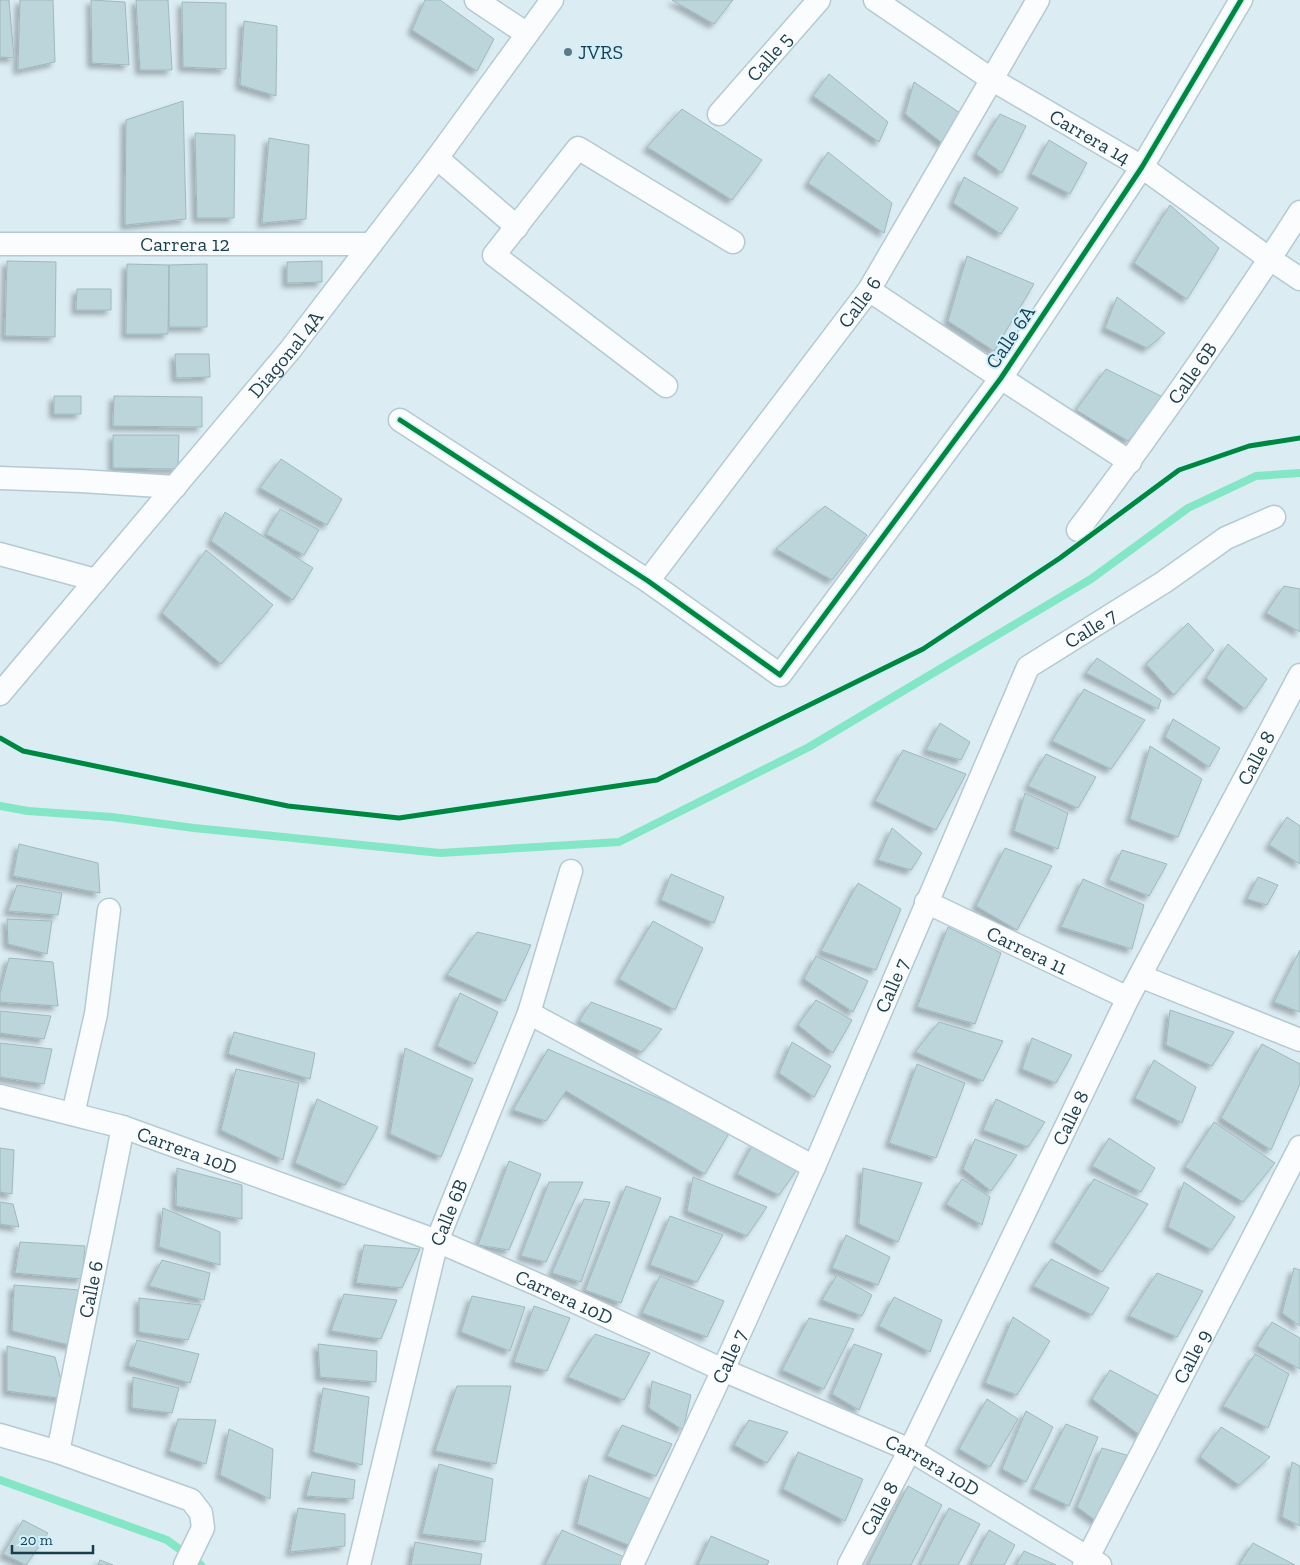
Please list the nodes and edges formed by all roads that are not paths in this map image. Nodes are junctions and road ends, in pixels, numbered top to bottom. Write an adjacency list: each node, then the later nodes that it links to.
1 (476, 0): 7 (street)
2 (552, 0): 7 (street, Diagonal 4A)
3 (819, 0): 9 (street, Calle 5)
4 (875, 0): 8 (street, Carrera 14)
5 (1038, 0): 8 (street, Calle 6)
6 (1242, 0): 11 (street, Calle 6A)
7 (527, 34): 10 (street, Diagonal 4A)
8 (991, 79): 11 (street, Carrera 14); 19 (street, Calle 6)
9 (719, 114)
10 (436, 158): 13 (street); 16 (street, Diagonal 4A)
11 (1142, 167): 17 (street, Carrera 14); 20 (street, Calle 6A)
12 (1300, 212): 17 (street, Calle 6B)
13 (517, 227): 14 (street); 21 (street)
14 (733, 242)
15 (0, 244): 16 (street, Carrera 12)
16 (371, 244): 25 (street, Diagonal 4A)
17 (1270, 259): 18 (street, Carrera 14); 23 (street, Calle 6B)
18 (1300, 279)
19 (869, 290): 20 (street); 30 (street, Calle 6)
20 (1000, 378): 23 (street); 30 (street, Calle 6A)
21 (666, 386)
22 (400, 420): 30 (street)
23 (1130, 462): 27 (street, Calle 6B)
24 (0, 478): 25 (street)
25 (175, 487): 29 (street, Diagonal 4A)
26 (1274, 517): 34 (street, Calle 7)
27 (1078, 530)
28 (0, 554): 29 (street)
29 (96, 580): 32 (street, Diagonal 4A)
30 (648, 581)
31 (1300, 675): 36 (street, Calle 8)
32 (0, 694)
33 (571, 871): 38 (street, Calle 6B)
34 (926, 902): 37 (street, Carrera 11); 44 (street, Calle 7)
35 (109, 910): 41 (street)
36 (1140, 976): 37 (street, Calle 8); 39 (street)
37 (1128, 998): 48 (street, Calle 8)
38 (529, 1013): 44 (street); 45 (street, Calle 6B)
39 (1300, 1040)
40 (0, 1096): 41 (street, Carrera 10D)
41 (73, 1114): 42 (street, Carrera 10D)
42 (123, 1127): 45 (street, Carrera 10D); 49 (street, Calle 6)
43 (1300, 1147): 50 (street, Calle 9)
44 (814, 1167): 46 (street, Calle 7)
45 (437, 1241): 46 (street, Carrera 10D); 52 (street, Calle 6B)
46 (723, 1370): 48 (street, Carrera 10D); 53 (street, Calle 7)
47 (0, 1435): 49 (street)
48 (910, 1450): 50 (street, Carrera 10D); 54 (street, Calle 8)
49 (58, 1452): 51 (street)
50 (1090, 1563)
51 (185, 1565)
52 (359, 1565)
53 (632, 1565)
54 (849, 1565)

